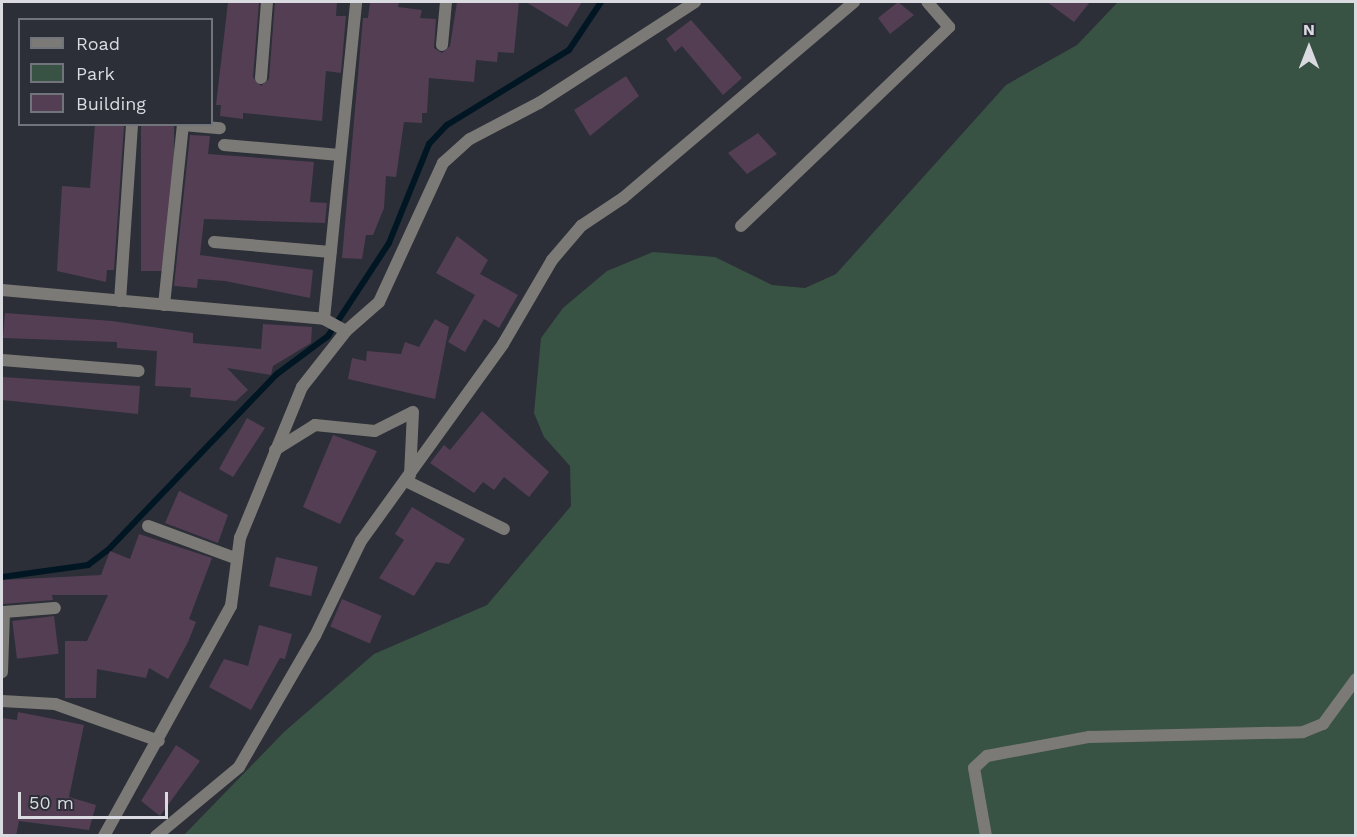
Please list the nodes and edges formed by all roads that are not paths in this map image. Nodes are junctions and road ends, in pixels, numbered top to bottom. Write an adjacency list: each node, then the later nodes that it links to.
1 (267, 2): 8 (street)
2 (356, 2): 14 (street)
3 (446, 2): 7 (street)
4 (695, 2): 22 (street)
5 (854, 2): 26 (street)
6 (927, 2): 15 (street)
7 (442, 45)
8 (261, 78)
9 (132, 126): 19 (street)
10 (183, 126): 20 (street)
11 (195, 126): 12 (street)
12 (220, 128)
13 (224, 145): 14 (street)
14 (340, 155): 17 (street)
15 (741, 226)
16 (214, 242): 17 (street)
17 (331, 252): 21 (street)
18 (2, 290): 19 (street)
19 (120, 300): 20 (street)
20 (164, 304): 21 (street)
21 (324, 320): 22 (street)
22 (346, 331): 25 (street)
23 (2, 360): 24 (street)
24 (139, 371)
25 (275, 450): 26 (street); 29 (street)
26 (408, 478): 28 (street); 36 (street)
27 (148, 526): 29 (street)
28 (504, 529)
29 (235, 558): 34 (street)
30 (55, 608): 31 (street)
31 (2, 672)
32 (1356, 679): 37 (street)
33 (2, 701): 34 (street)
34 (159, 741): 35 (street)
35 (104, 836)
36 (156, 836)
37 (986, 836)

